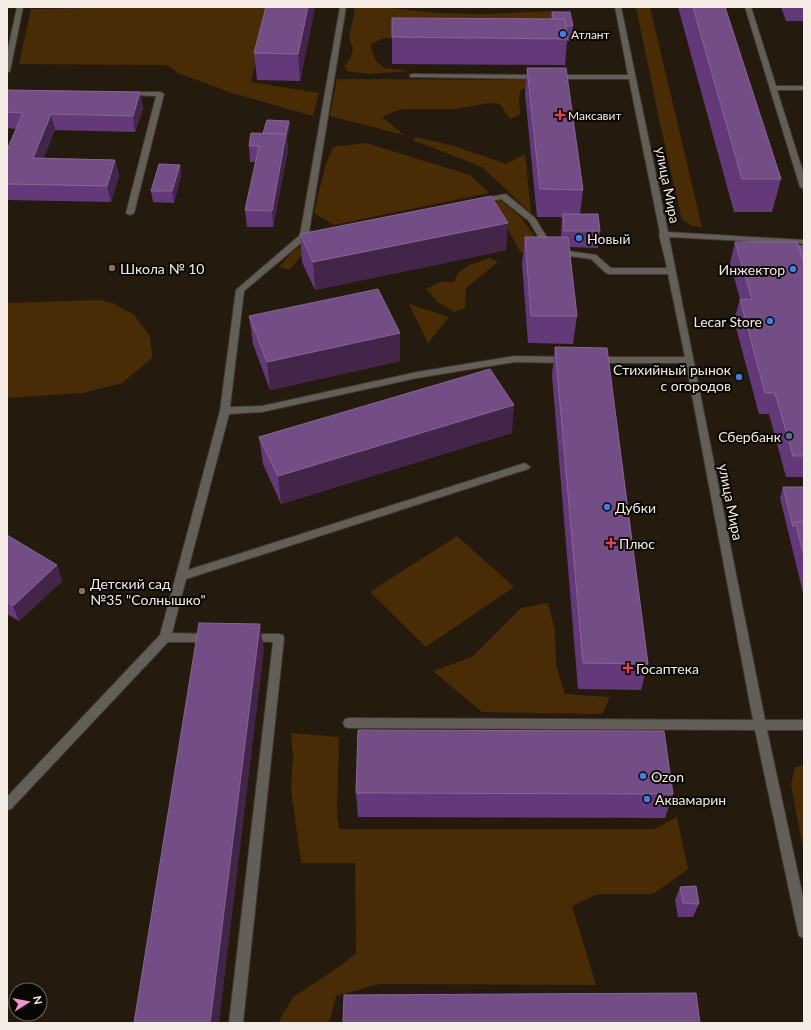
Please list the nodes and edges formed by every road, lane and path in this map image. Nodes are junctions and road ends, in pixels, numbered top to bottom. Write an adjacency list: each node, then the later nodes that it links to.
1 (20, 7): 5 (street)
2 (343, 7): 16 (street)
3 (618, 7): 7 (street, улица Мира)
4 (748, 7): 8 (street)
5 (7, 71)
6 (412, 76): 7 (street)
7 (632, 77): 15 (street, улица Мира)
8 (772, 88): 9 (street); 11 (street)
9 (804, 88)
10 (122, 94): 13 (street)
11 (804, 187)
12 (472, 202): 18 (street)
13 (130, 213)
14 (319, 233): 16 (street)
15 (663, 234): 17 (street); 18 (street, улица Мира)
16 (304, 236): 22 (street)
17 (804, 242)
18 (671, 271): 21 (street, улица Мира)
19 (575, 360): 22 (street)
20 (590, 360): 21 (street)
21 (690, 360): 30 (street, улица Мира)
22 (225, 411): 24 (street)
23 (525, 467): 24 (street)
24 (181, 576): 25 (street)
25 (165, 637): 26 (street); 31 (street)
26 (226, 638)
27 (241, 638): 33 (street)
28 (350, 723): 30 (street)
29 (804, 724): 30 (street)
30 (760, 725): 32 (street, улица Мира)
31 (7, 805)
32 (804, 932)
33 (236, 1023)

